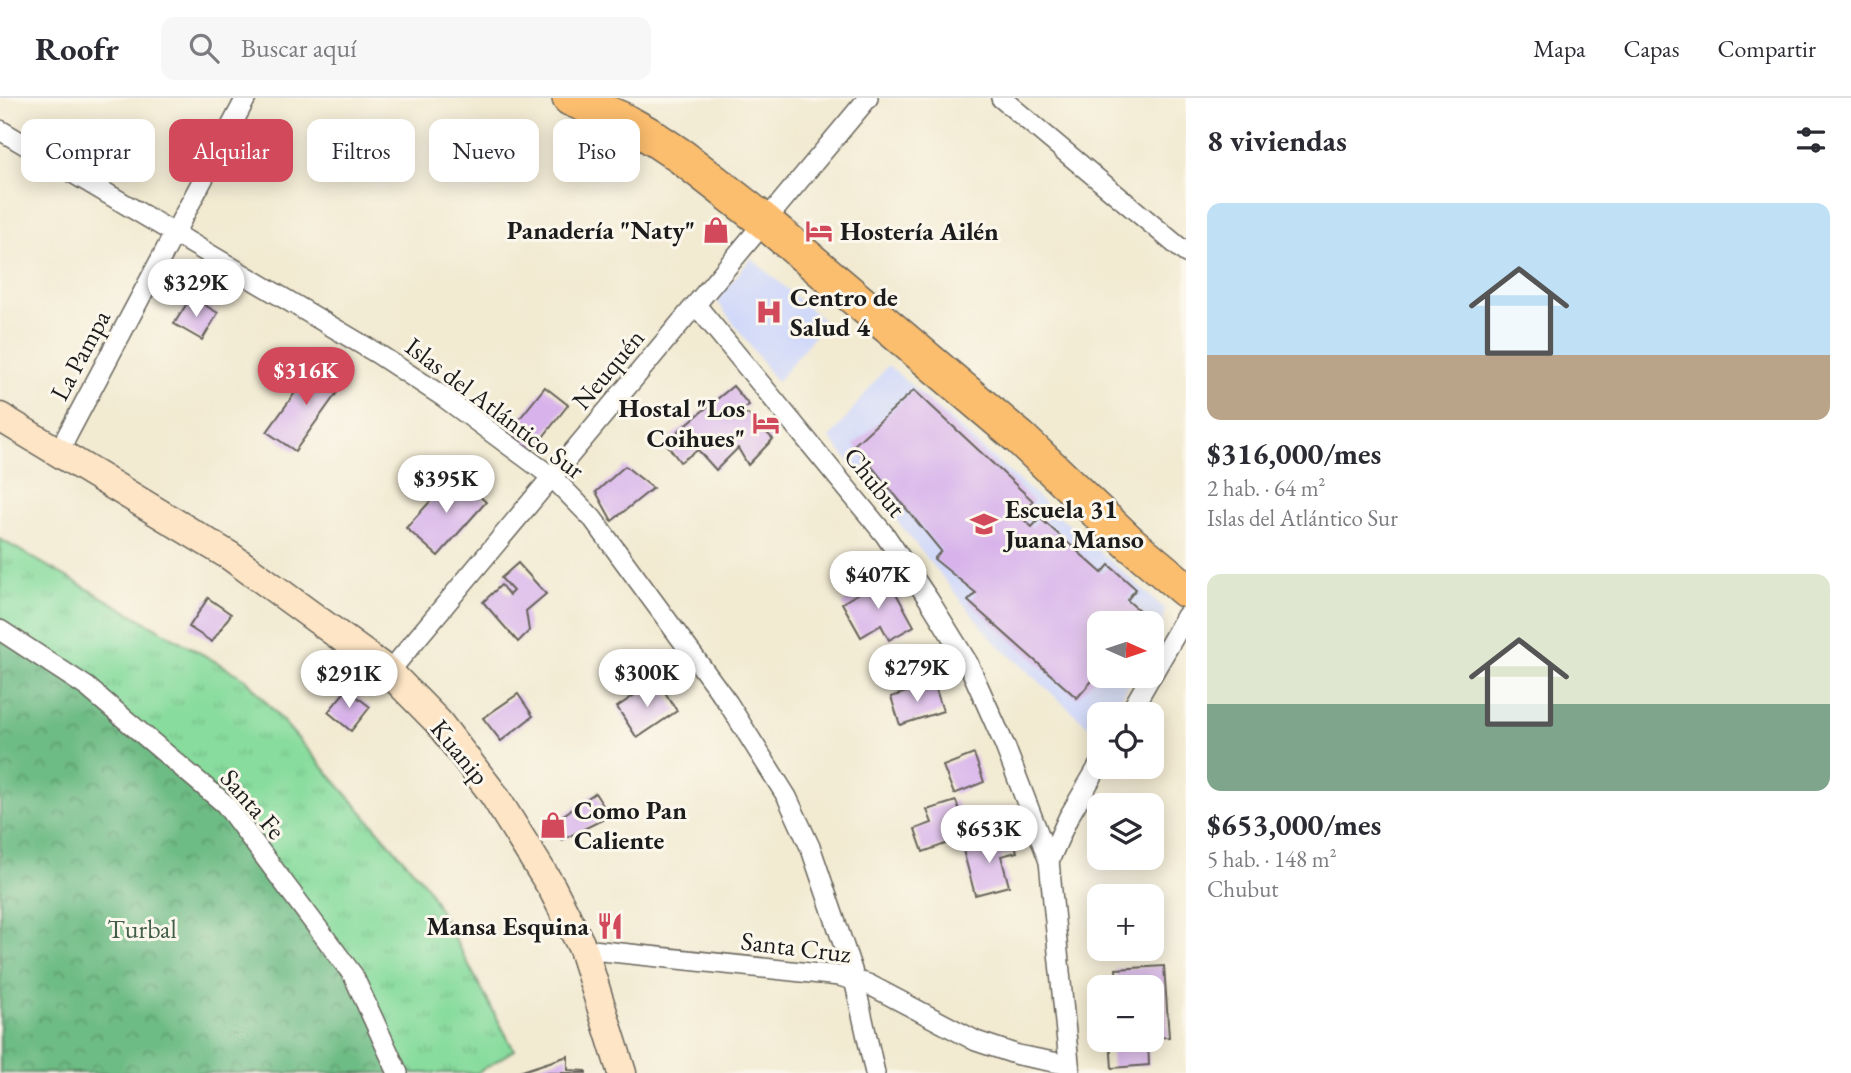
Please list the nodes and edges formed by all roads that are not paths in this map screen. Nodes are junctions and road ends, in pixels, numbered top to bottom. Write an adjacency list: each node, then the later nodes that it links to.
1 (246, 98): 7 (street, La Pampa)
2 (570, 98): 6 (highway)
3 (868, 98): 6 (street, Neuquén)
4 (1001, 98): 8 (street)
5 (0, 131): 7 (street, Islas del Atlántico Sur)
6 (764, 221): 9 (street, Neuquén); 13 (highway)
7 (174, 234): 11 (street, La Pampa); 12 (street, Islas del Atlántico Sur)
8 (1186, 253)
9 (696, 305): 12 (street, Neuquén); 19 (street, Chubut)
10 (0, 417): 11 (main road, Kuanip)
11 (59, 451): 17 (main road, Kuanip)
12 (552, 477): 17 (street, Neuquén); 21 (street, Islas del Atlántico Sur)
13 (1186, 590)
14 (1186, 616): 16 (street)
15 (0, 630): 23 (street, Santa Fe)
16 (1164, 653)
17 (388, 672): 20 (main road, Kuanip)
18 (1091, 779): 19 (street)
19 (1049, 861): 22 (street, Chubut)
20 (583, 949): 21 (street, Santa Cruz); 24 (main road, Kuanip)
21 (854, 980): 22 (street, Santa Cruz); 25 (street, Islas del Atlántico Sur)
22 (1070, 1069)
23 (398, 1073)
24 (622, 1073)
25 (875, 1073)

